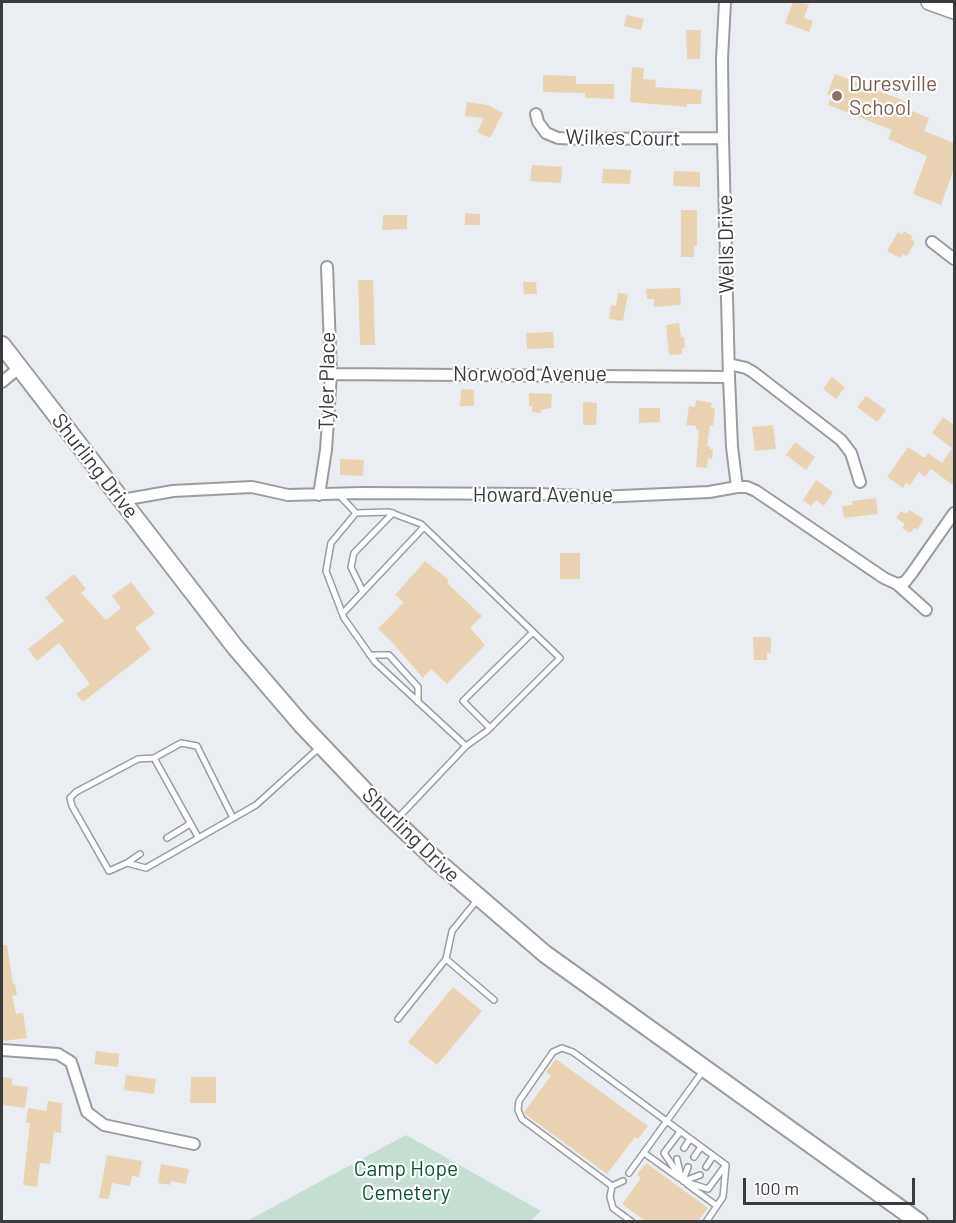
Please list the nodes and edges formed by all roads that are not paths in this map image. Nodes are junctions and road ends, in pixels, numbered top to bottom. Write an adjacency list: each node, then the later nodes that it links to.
1 (725, 2): 5 (street, Wells Drive)
2 (929, 2): 3 (main road)
3 (954, 11)
4 (536, 114): 5 (street, Wilkes Court)
5 (723, 138): 10 (street, Wells Drive)
6 (932, 242): 7 (street)
7 (954, 259)
8 (327, 267): 12 (street, Tyler Place)
9 (2, 345): 11 (main road, Shurling Drive)
10 (729, 364): 13 (street, Wells Drive); 15 (street)
11 (19, 368): 14 (street); 19 (main road, Shurling Drive)
12 (331, 374): 13 (street, Norwood Avenue); 18 (street, Tyler Place)
13 (729, 377): 16 (street, Wells Drive)
14 (2, 382)
15 (860, 482)
16 (737, 487): 17 (street, Howard Avenue); 24 (street, Howard Avenue)
17 (338, 494): 18 (street, Howard Avenue); 20 (lane)
18 (319, 495): 19 (street, Howard Avenue)
19 (122, 500): 32 (main road, Shurling Drive)
20 (357, 513): 21 (lane); 27 (lane)
21 (393, 513): 23 (lane); 25 (lane)
22 (954, 513): 24 (street)
23 (423, 527): 25 (lane); 28 (lane)
24 (897, 584): 26 (street, Howard Avenue)
25 (363, 592): 27 (lane)
26 (926, 610)
27 (343, 613): 29 (lane)
28 (533, 632): 31 (lane); 31 (lane)
29 (370, 655): 30 (lane); 30 (lane)
30 (418, 702): 33 (lane)
31 (490, 728): 33 (lane)
32 (321, 746): 35 (lane); 36 (main road, Shurling Drive)
33 (466, 746): 36 (lane)
34 (154, 758): 35 (lane); 37 (lane); 41 (lane)
35 (233, 818): 38 (lane)
36 (395, 821): 42 (main road, Shurling Drive)
37 (190, 824): 38 (lane); 39 (lane)
38 (198, 837): 41 (lane)
39 (167, 838)
40 (140, 854): 41 (lane)
41 (127, 863)
42 (479, 898): 43 (lane); 47 (main road, Shurling Drive)
43 (446, 959): 44 (lane); 45 (lane)
44 (494, 1000)
45 (398, 1019)
46 (2, 1050): 51 (street)
47 (704, 1070): 48 (lane); 69 (main road, Shurling Drive)
48 (667, 1122): 49 (lane); 54 (lane); 65 (lane)
49 (680, 1132): 50 (lane); 64 (lane)
50 (690, 1139): 52 (lane); 53 (lane)
51 (194, 1144)
52 (701, 1147): 55 (lane); 56 (lane)
53 (684, 1148)
54 (644, 1153): 61 (lane); 64 (lane)
55 (713, 1156): 58 (lane); 60 (lane)
56 (694, 1157)
57 (677, 1159): 64 (lane)
58 (726, 1165): 64 (lane); 66 (lane)
59 (688, 1167): 64 (lane)
60 (706, 1167)
61 (629, 1173)
62 (700, 1175): 64 (lane)
63 (623, 1181): 65 (lane)
64 (683, 1181): 66 (lane)
65 (612, 1186): 67 (lane)
66 (717, 1206): 68 (lane)
67 (632, 1221)
68 (706, 1221)
69 (919, 1221)

